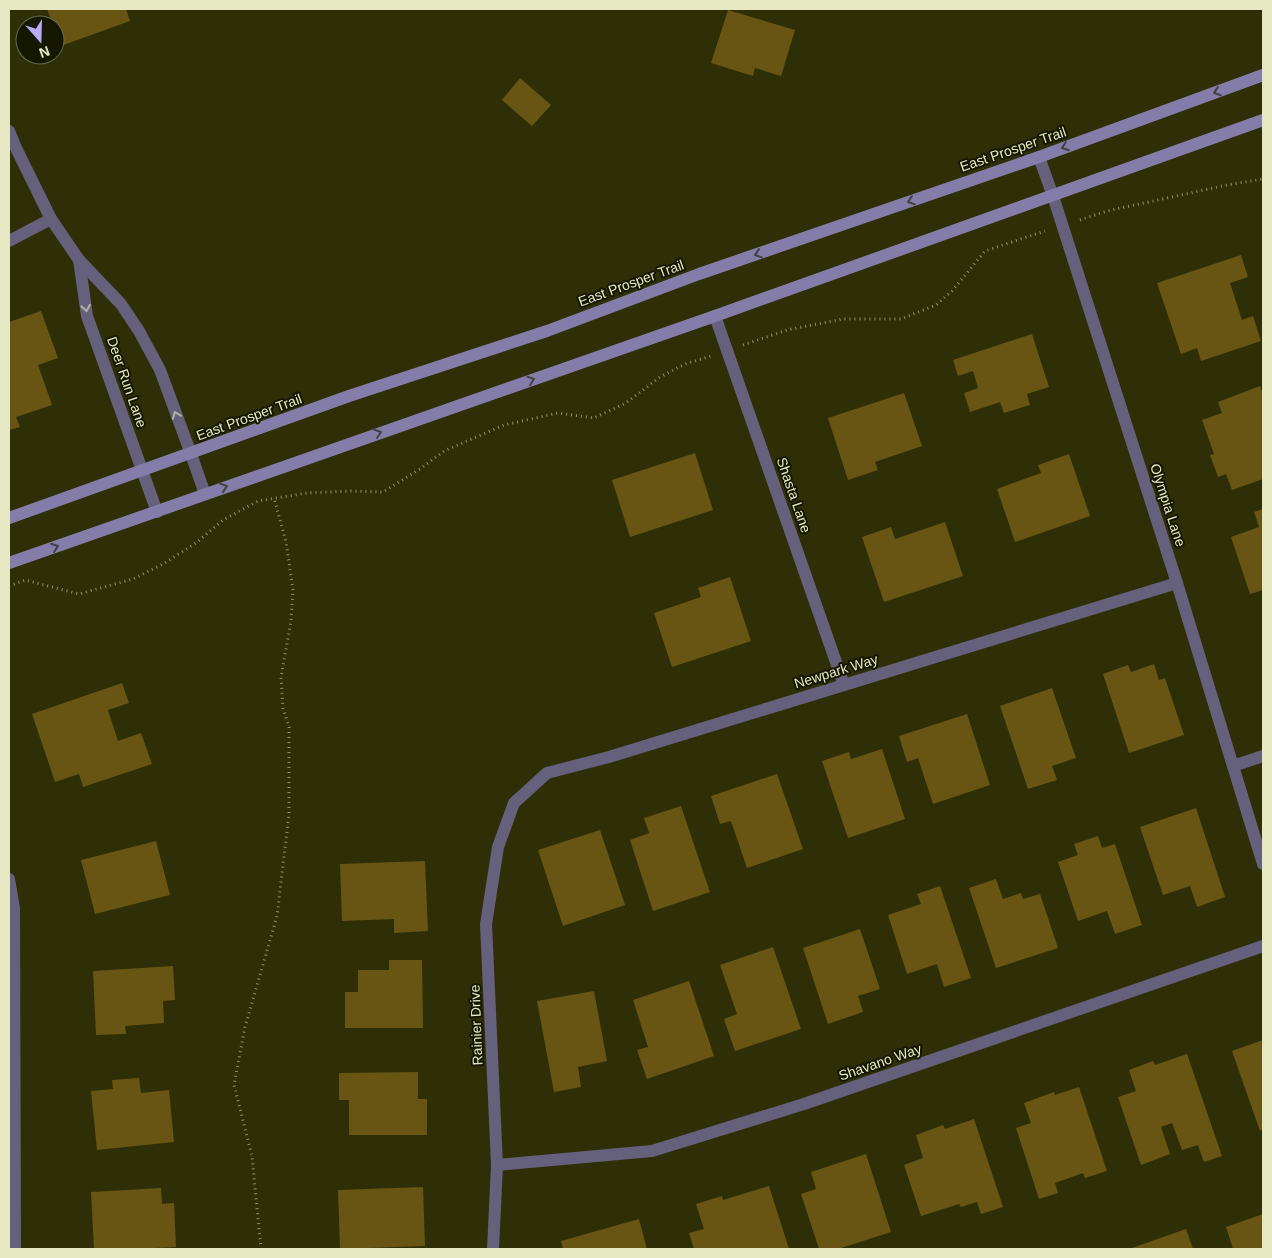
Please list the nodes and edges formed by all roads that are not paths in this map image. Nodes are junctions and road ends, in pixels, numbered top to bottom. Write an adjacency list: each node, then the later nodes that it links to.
1 (1263, 75): 4 (main road, East Prosper Trail, one-way to 4)
2 (1263, 120): 5 (main road)
3 (9, 131): 6 (street, Deer Run Lane)
4 (1039, 157): 5 (street, Olympia Lane); 10 (main road, East Prosper Trail, one-way to 10)
5 (1053, 196): 9 (main road); 16 (street, Olympia Lane)
6 (51, 219): 7 (street); 8 (street, Deer Run Lane)
7 (9, 241)
8 (79, 260): 10 (street, Deer Run Lane, one-way to 8); 11 (street, Deer Run Lane, one-way to 11)
9 (716, 316): 12 (main road, one-way to 9); 17 (street, Shasta Lane)
10 (191, 454): 11 (main road, East Prosper Trail); 12 (street, Deer Run Lane)
11 (142, 470): 13 (street, Deer Run Lane); 14 (main road, East Prosper Trail)
12 (205, 494): 13 (main road)
13 (157, 512): 15 (main road, one-way to 13)
14 (9, 518)
15 (9, 563)
16 (1177, 583): 17 (street, Newpark Way); 19 (street, Olympia Lane)
17 (844, 685): 20 (street, Newpark Way)
18 (1263, 756): 19 (street)
19 (1233, 766): 21 (street, Olympia Lane)
20 (514, 803): 25 (street, Rainier Drive)
21 (1263, 864)
22 (9, 879): 23 (street)
23 (12, 909): 26 (street)
24 (1263, 946): 25 (street, Shavano Way)
25 (497, 1165): 27 (street, Rainier Drive)
26 (15, 1249)
27 (493, 1249)

